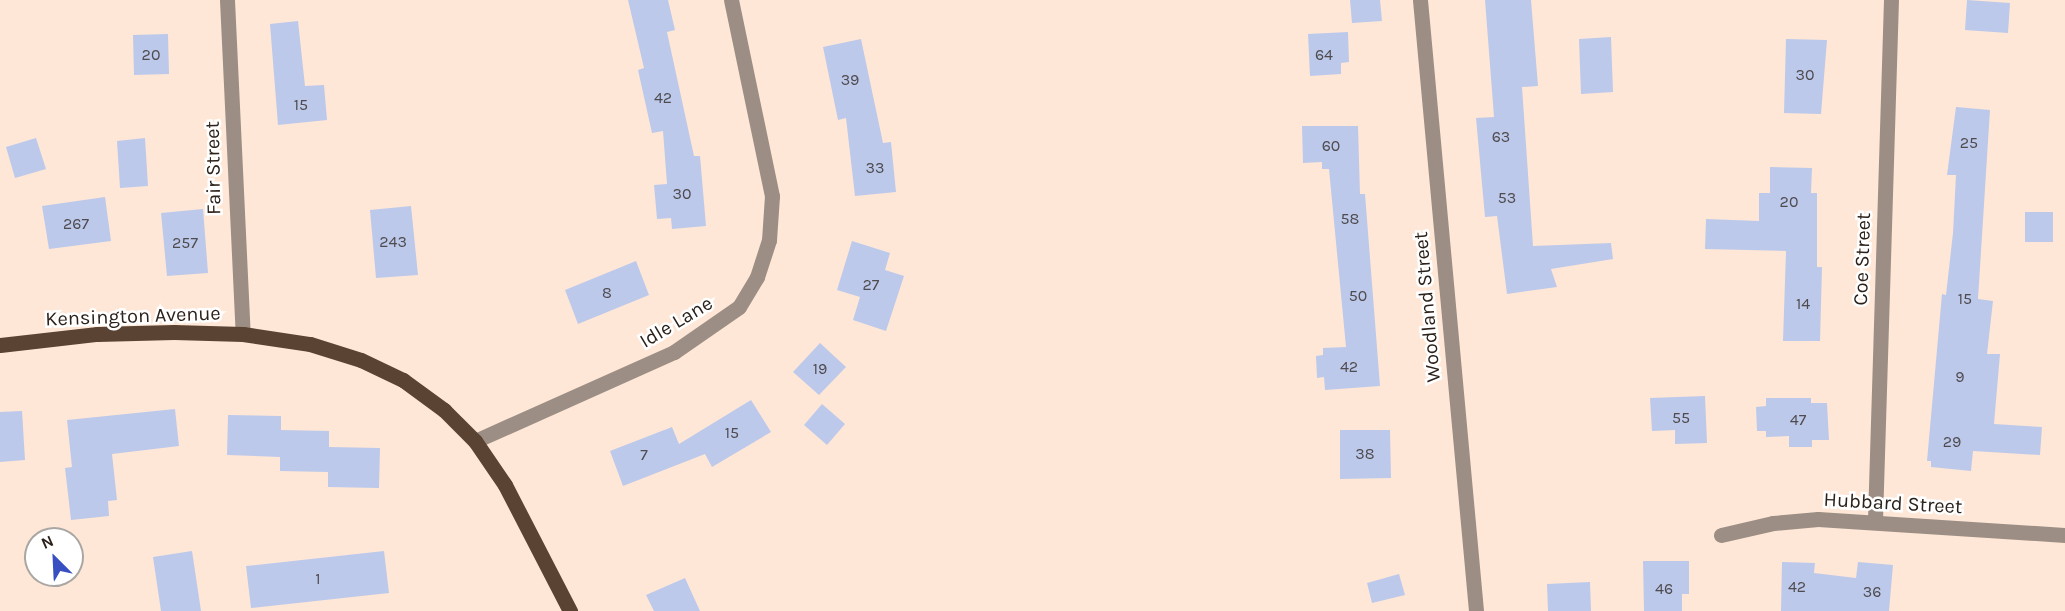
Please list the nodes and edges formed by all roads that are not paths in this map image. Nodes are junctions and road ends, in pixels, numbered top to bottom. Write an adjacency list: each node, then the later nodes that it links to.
1 (228, 0): 5 (street, Fair Street)
2 (731, 0): 7 (street, Idle Lane)
3 (1420, 0): 12 (street, Woodland Street)
4 (1891, 0): 8 (street, Coe Street)
5 (243, 334): 6 (main road, Kensington Avenue); 7 (main road, Kensington Avenue)
6 (0, 345)
7 (475, 441): 11 (main road, Kensington Avenue)
8 (1875, 520): 9 (street, Hubbard Street); 10 (street, Hubbard Street)
9 (2065, 535)
10 (1721, 536)
11 (570, 611)
12 (1476, 611)

